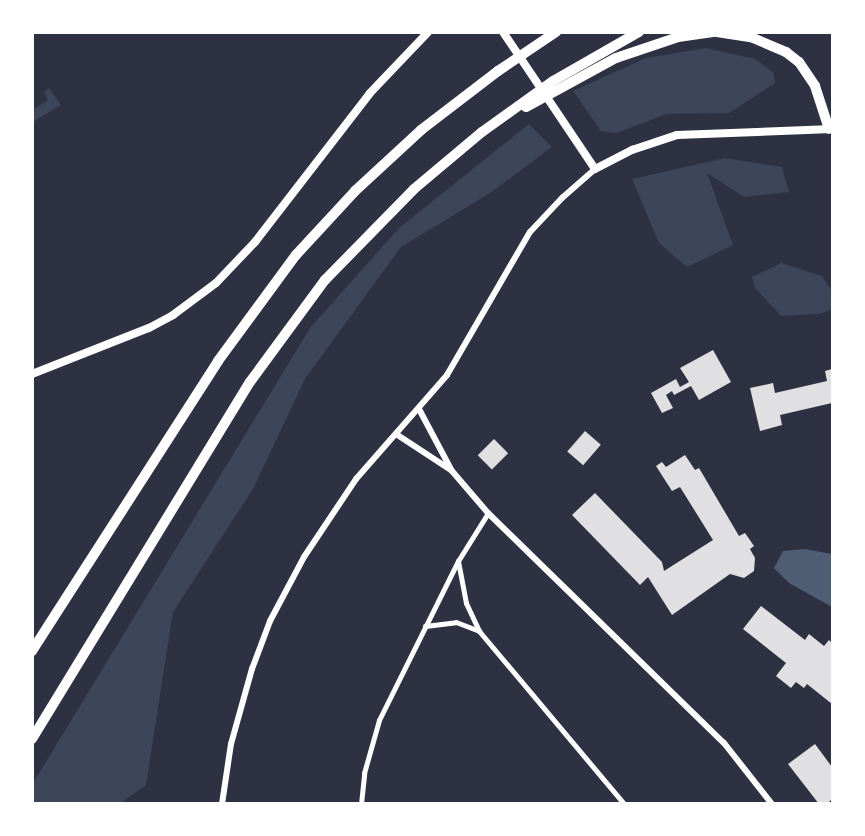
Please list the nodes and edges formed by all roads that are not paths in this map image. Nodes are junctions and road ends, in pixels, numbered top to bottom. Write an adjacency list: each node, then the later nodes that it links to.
1 (428, 32): 9 (main road)
2 (503, 32): 8 (main road)
3 (556, 32): 17 (highway)
4 (639, 32): 7 (highway)
5 (716, 32): 6 (highway); 7 (highway)
6 (831, 129): 8 (main road)
7 (482, 132): 18 (highway)
8 (595, 169): 10 (street)
9 (32, 374)
10 (420, 409): 11 (street); 12 (street)
11 (396, 434): 12 (street); 19 (street)
12 (452, 471): 13 (street)
13 (488, 512): 14 (street); 22 (street)
14 (458, 561): 15 (street); 16 (street)
15 (425, 626): 16 (street); 20 (street)
16 (479, 631): 21 (street)
17 (32, 651)
18 (32, 739)
19 (222, 804)
20 (361, 804)
21 (624, 804)
22 (772, 804)

